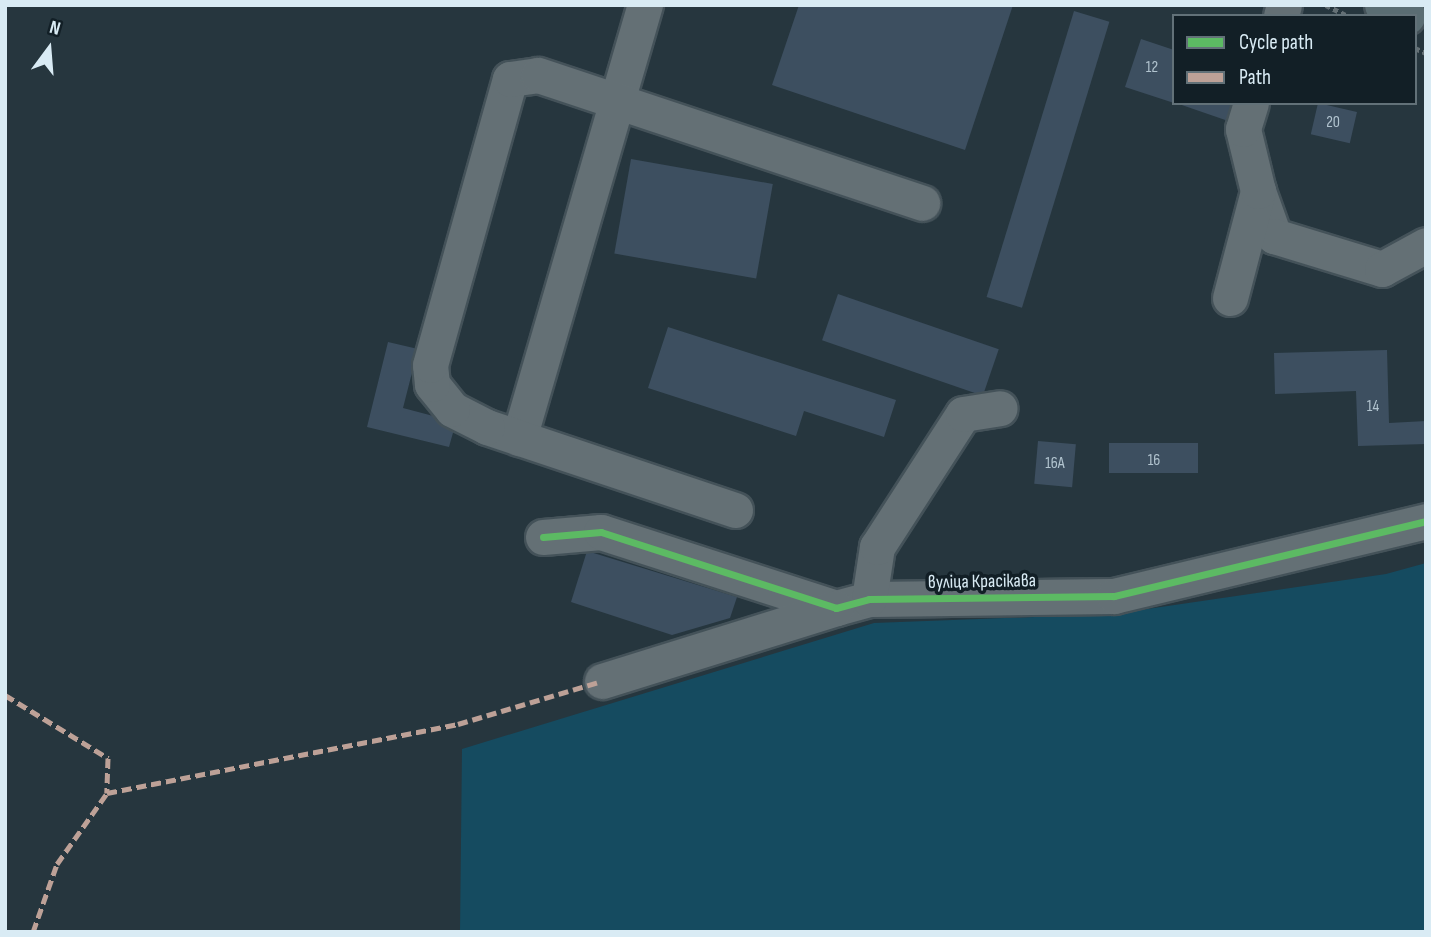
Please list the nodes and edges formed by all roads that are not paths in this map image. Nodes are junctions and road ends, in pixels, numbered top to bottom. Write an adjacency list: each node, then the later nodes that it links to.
1 (645, 5): 4 (street)
2 (1384, 5): 3 (main road)
3 (1403, 14)
4 (617, 100): 7 (street); 11 (street); 11 (street)
5 (1250, 105): 6 (street)
6 (1258, 191): 8 (street); 9 (street)
7 (922, 203)
8 (1426, 245)
9 (1230, 298)
10 (1000, 408): 15 (street)
11 (519, 438): 12 (street)
12 (736, 510)
13 (1426, 521): 15 (street, вуліца Красікава)
14 (543, 537): 16 (street)
15 (869, 599): 16 (street, вуліца Красікава)
16 (836, 608): 17 (street, вуліца Красікава)
17 (602, 681)

